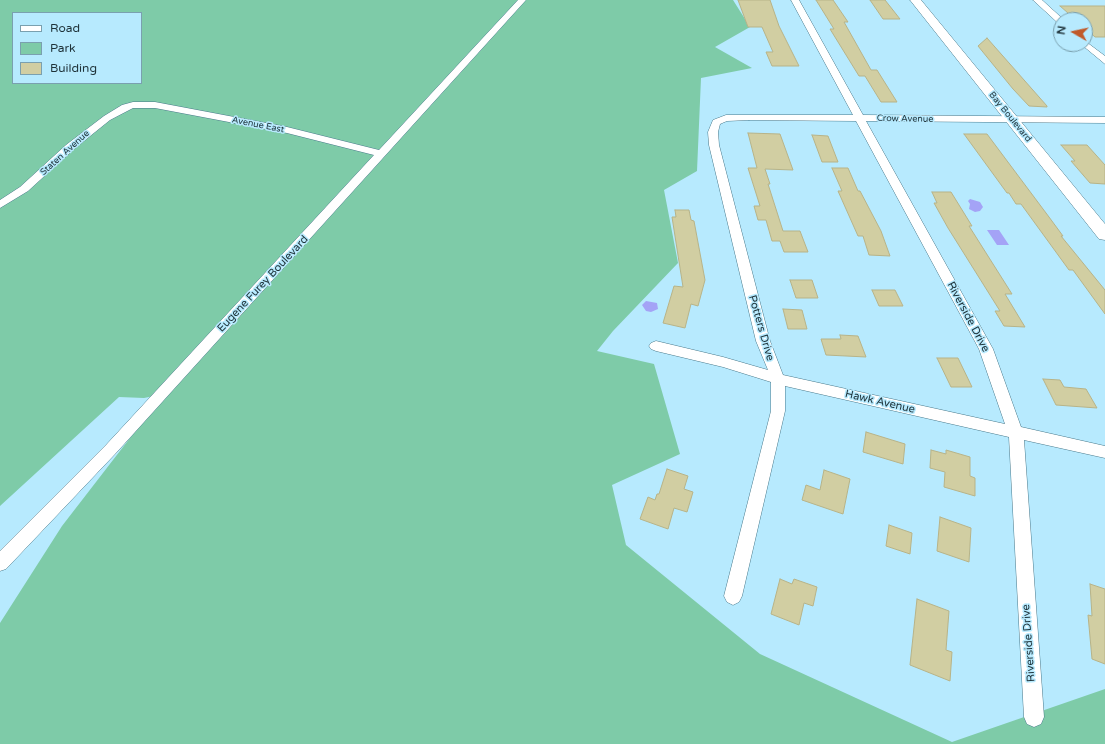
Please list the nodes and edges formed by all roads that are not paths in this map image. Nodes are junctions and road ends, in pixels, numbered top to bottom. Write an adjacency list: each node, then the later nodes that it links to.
1 (522, 0): 13 (street, Eugene Furey Boulevard)
2 (795, 0): 9 (street, Riverside Drive)
3 (915, 0): 10 (street, Bay Boulevard)
4 (1038, 0): 5 (street)
5 (1053, 14)
6 (1093, 50): 7 (street)
7 (1105, 61)
8 (133, 105): 13 (street, Avenue East); 14 (street, Staten Avenue)
9 (859, 118): 10 (street, Crow Avenue); 12 (street, Crow Avenue); 18 (street, Riverside Drive)
10 (1013, 120): 11 (street, Crow Avenue); 15 (street, Bay Boulevard)
11 (1105, 120)
12 (713, 132): 17 (street, Potters Drive)
13 (382, 154): 20 (street, Eugene Furey Boulevard)
14 (0, 205)
15 (1105, 235)
16 (656, 346): 17 (street, Hawk Avenue)
17 (778, 379): 18 (street, Hawk Avenue); 21 (street, Potters Drive)
18 (1016, 433): 19 (street, Hawk Avenue); 22 (street, Riverside Drive)
19 (1105, 452)
20 (0, 563)
21 (733, 596)
22 (1034, 717)

